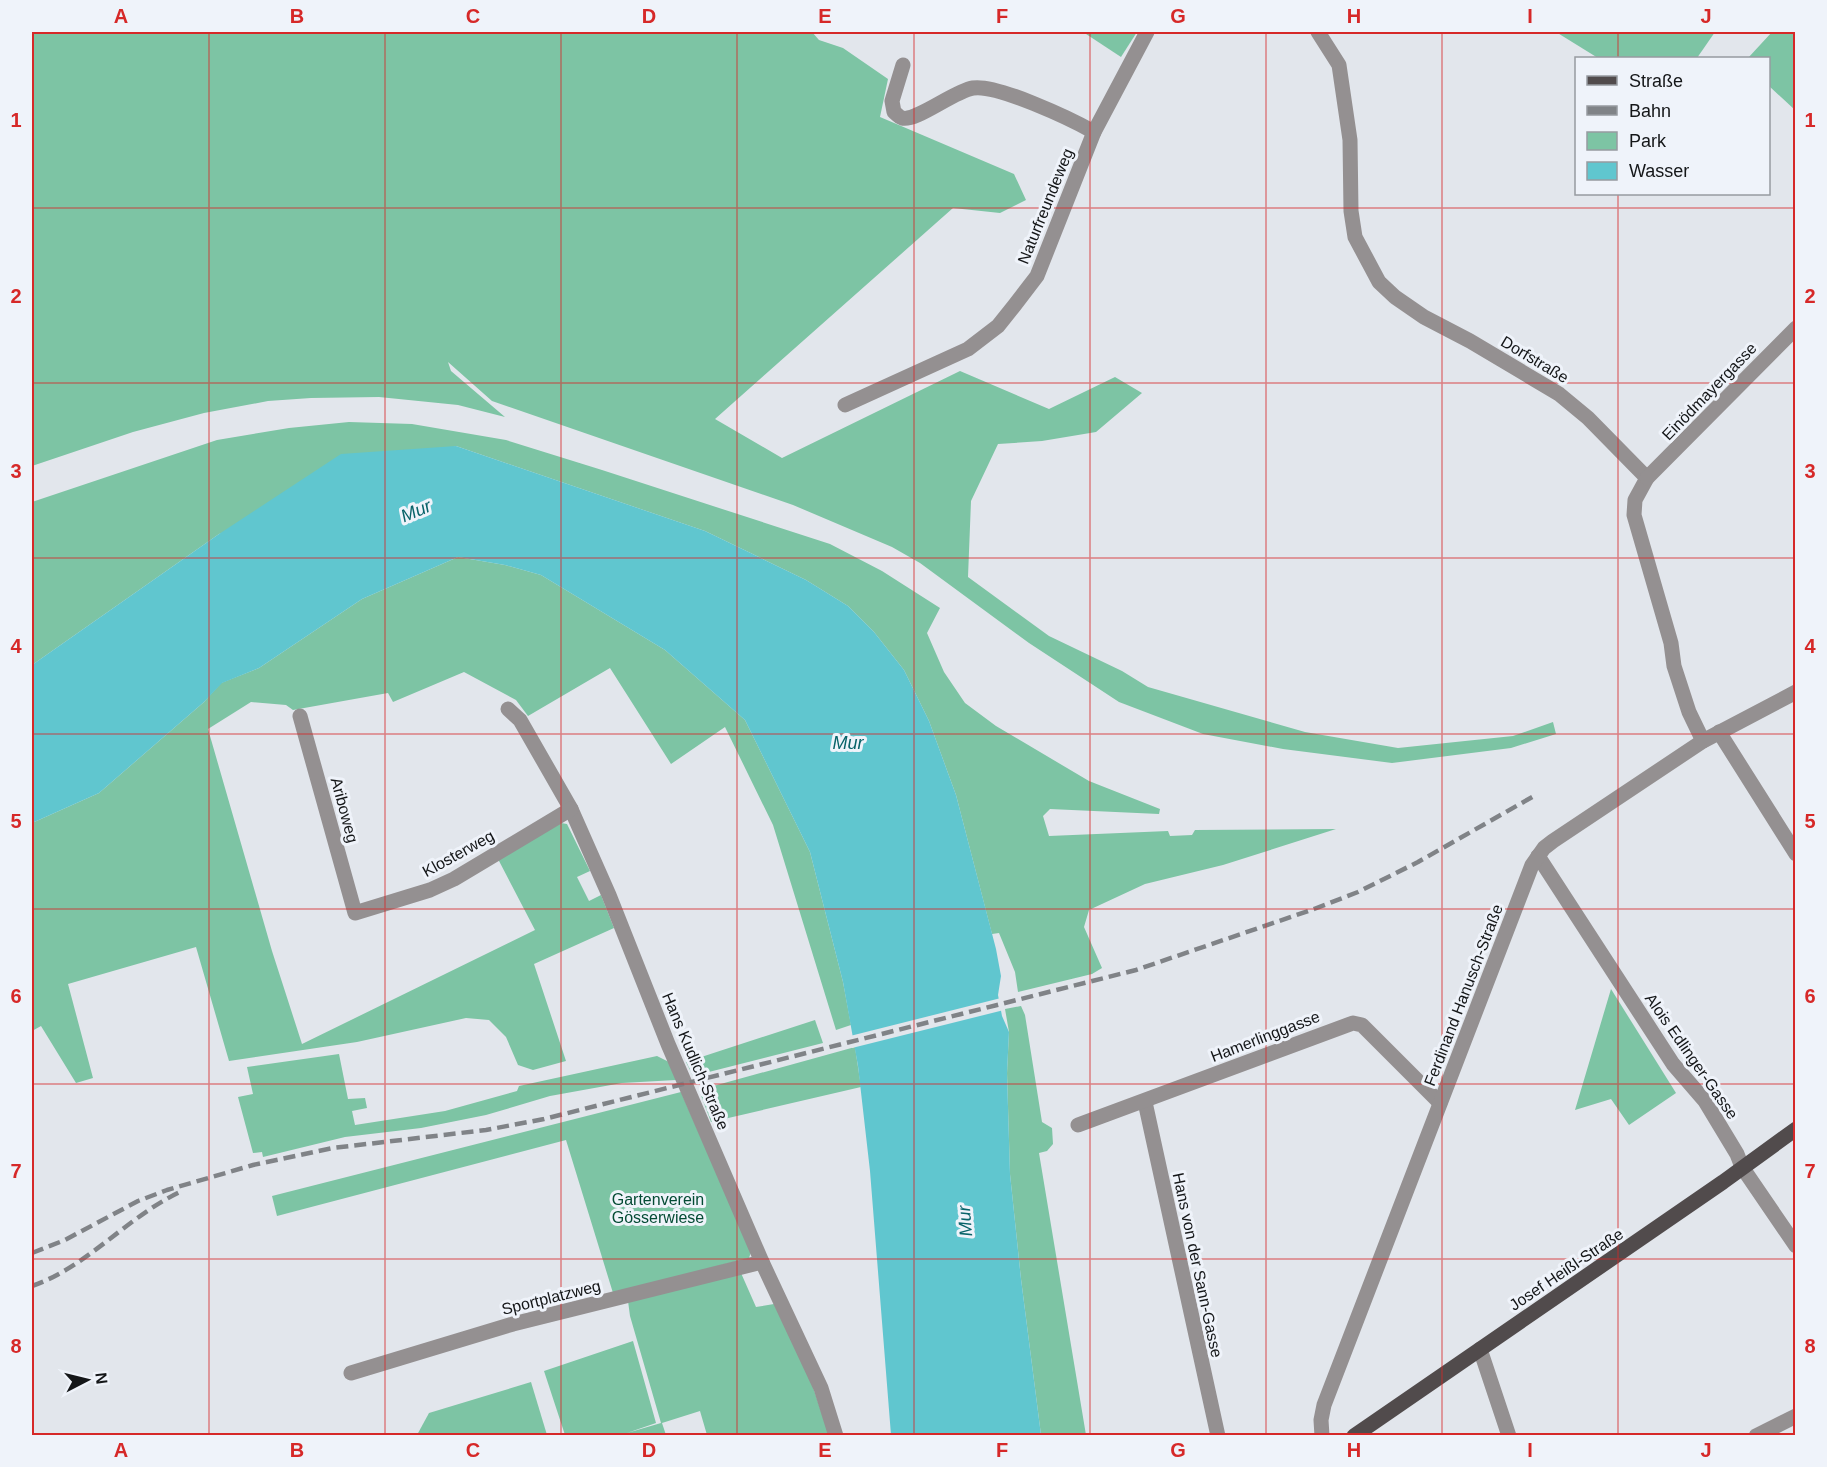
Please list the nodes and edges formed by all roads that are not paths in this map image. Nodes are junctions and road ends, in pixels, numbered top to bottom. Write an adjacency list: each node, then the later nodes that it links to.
1 (1147, 32): 4 (street, Naturfreundeweg)
2 (1318, 32): 7 (street, Dorfstraße)
3 (903, 65): 4 (street)
4 (1094, 132): 6 (street, Naturfreundeweg)
5 (1796, 328): 7 (street, Einödmayergasse)
6 (845, 405)
7 (1647, 478): 12 (street)
8 (1796, 692): 11 (street, Ferdinand Hanusch-Straße)
9 (508, 709): 13 (street, Hans Kudlich-Straße)
10 (300, 716): 16 (street, Ariboweg)
11 (1719, 732): 12 (street, Ferdinand Hanusch-Straße); 14 (street)
12 (1703, 741): 15 (street, Ferdinand Hanusch-Straße)
13 (571, 809): 16 (street, Klosterweg); 23 (street, Hans Kudlich-Straße)
14 (1796, 854)
15 (1538, 856): 18 (street, Ferdinand Hanusch-Straße); 21 (street, Alois Edlinger-Gasse)
16 (355, 913)
17 (1145, 1102): 18 (street, Hamerlinggasse); 19 (street, Hamerlinggasse); 28 (street, Hans von der Sann-Gasse)
18 (1440, 1103): 29 (street, Ferdinand Hanusch-Straße)
19 (1078, 1125)
20 (1796, 1129): 21 (main road, Josef Heißl-Straße)
21 (1743, 1167): 22 (street, Alois Edlinger-Gasse); 24 (main road, Josef Heißl-Straße)
22 (1796, 1246)
23 (762, 1262): 25 (street, Sportplatzweg); 27 (street, Hans Kudlich-Straße)
24 (1480, 1349): 30 (main road, Josef Heißl-Straße); 31 (street)
25 (351, 1373)
26 (1796, 1416): 32 (street)
27 (836, 1436)
28 (1218, 1436)
29 (1322, 1436)
30 (1354, 1436)
31 (1509, 1436)
32 (1756, 1436)

